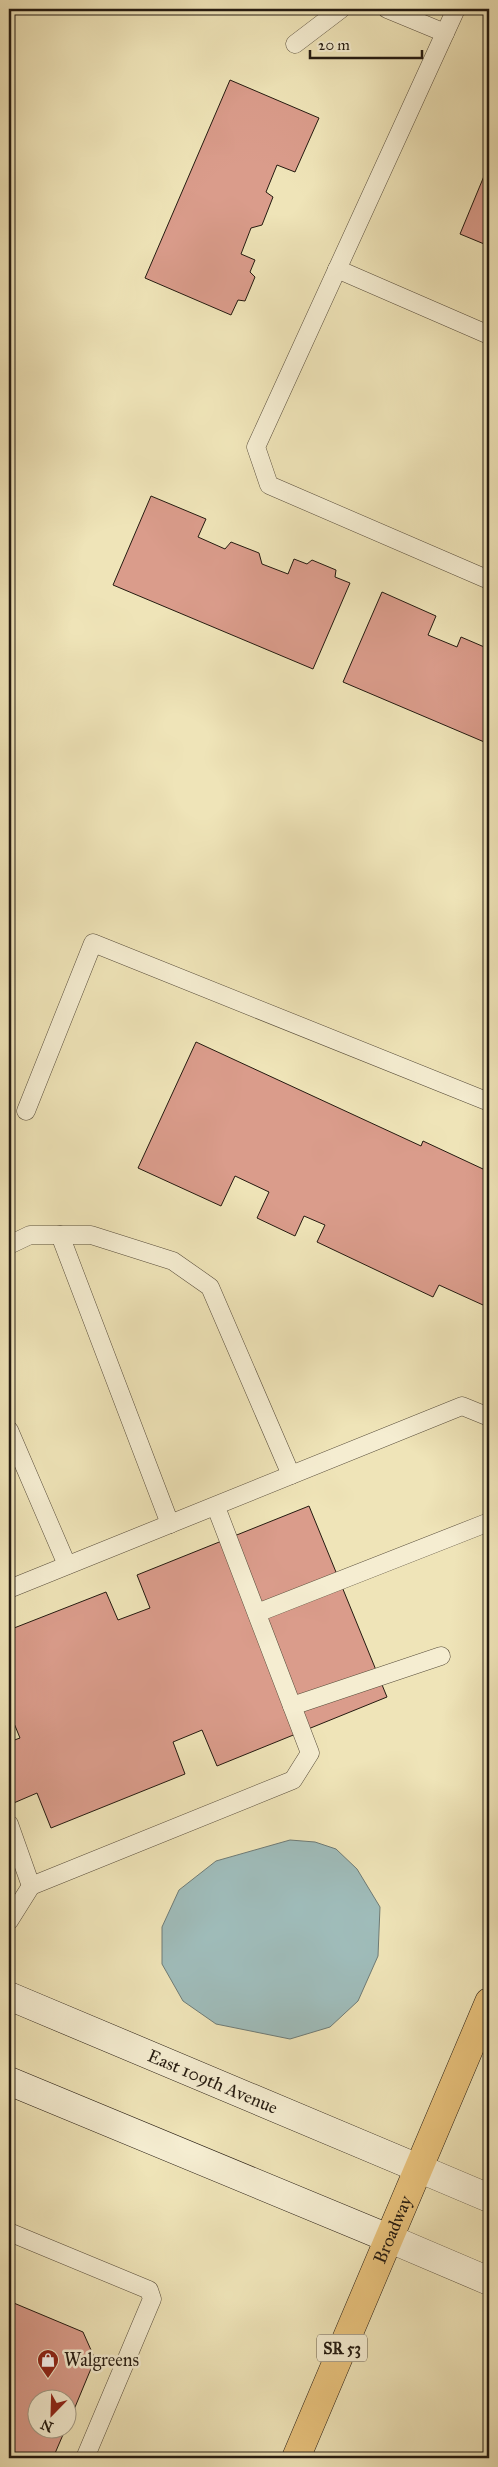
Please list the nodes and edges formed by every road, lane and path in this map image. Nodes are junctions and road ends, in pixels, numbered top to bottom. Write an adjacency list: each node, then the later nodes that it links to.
1 (341, 9): 5 (lane)
2 (387, 9): 4 (lane)
3 (456, 9): 4 (lane)
4 (445, 33): 6 (lane)
5 (295, 44)
6 (337, 269): 7 (lane); 8 (lane)
7 (489, 335)
8 (489, 580)
9 (489, 1102): 10 (lane)
10 (26, 1112)
11 (60, 1235): 12 (lane); 15 (lane); 18 (lane)
12 (9, 1245)
13 (489, 1417): 15 (lane)
14 (9, 1430): 19 (lane)
15 (291, 1475): 16 (lane)
16 (216, 1507): 18 (lane); 21 (lane)
17 (489, 1522): 21 (lane)
18 (170, 1524): 19 (lane)
19 (67, 1565): 20 (lane)
20 (9, 1589)
21 (257, 1613): 23 (lane)
22 (442, 1656): 23 (lane)
23 (292, 1706): 25 (lane)
24 (9, 1824): 25 (lane)
25 (31, 1886): 26 (lane)
26 (9, 1921)
27 (9, 1996): 30 (main road, East 109th Avenue)
28 (489, 2002): 30 (main road, Broadway / SR 53)
29 (9, 2082): 33 (main road)
30 (418, 2168): 31 (main road, East 109th Avenue); 33 (main road, Broadway / SR 53)
31 (489, 2198)
32 (9, 2232): 35 (lane)
33 (388, 2238): 34 (main road); 36 (main road, Broadway / SR 53)
34 (489, 2281)
35 (84, 2458)
36 (296, 2458)

